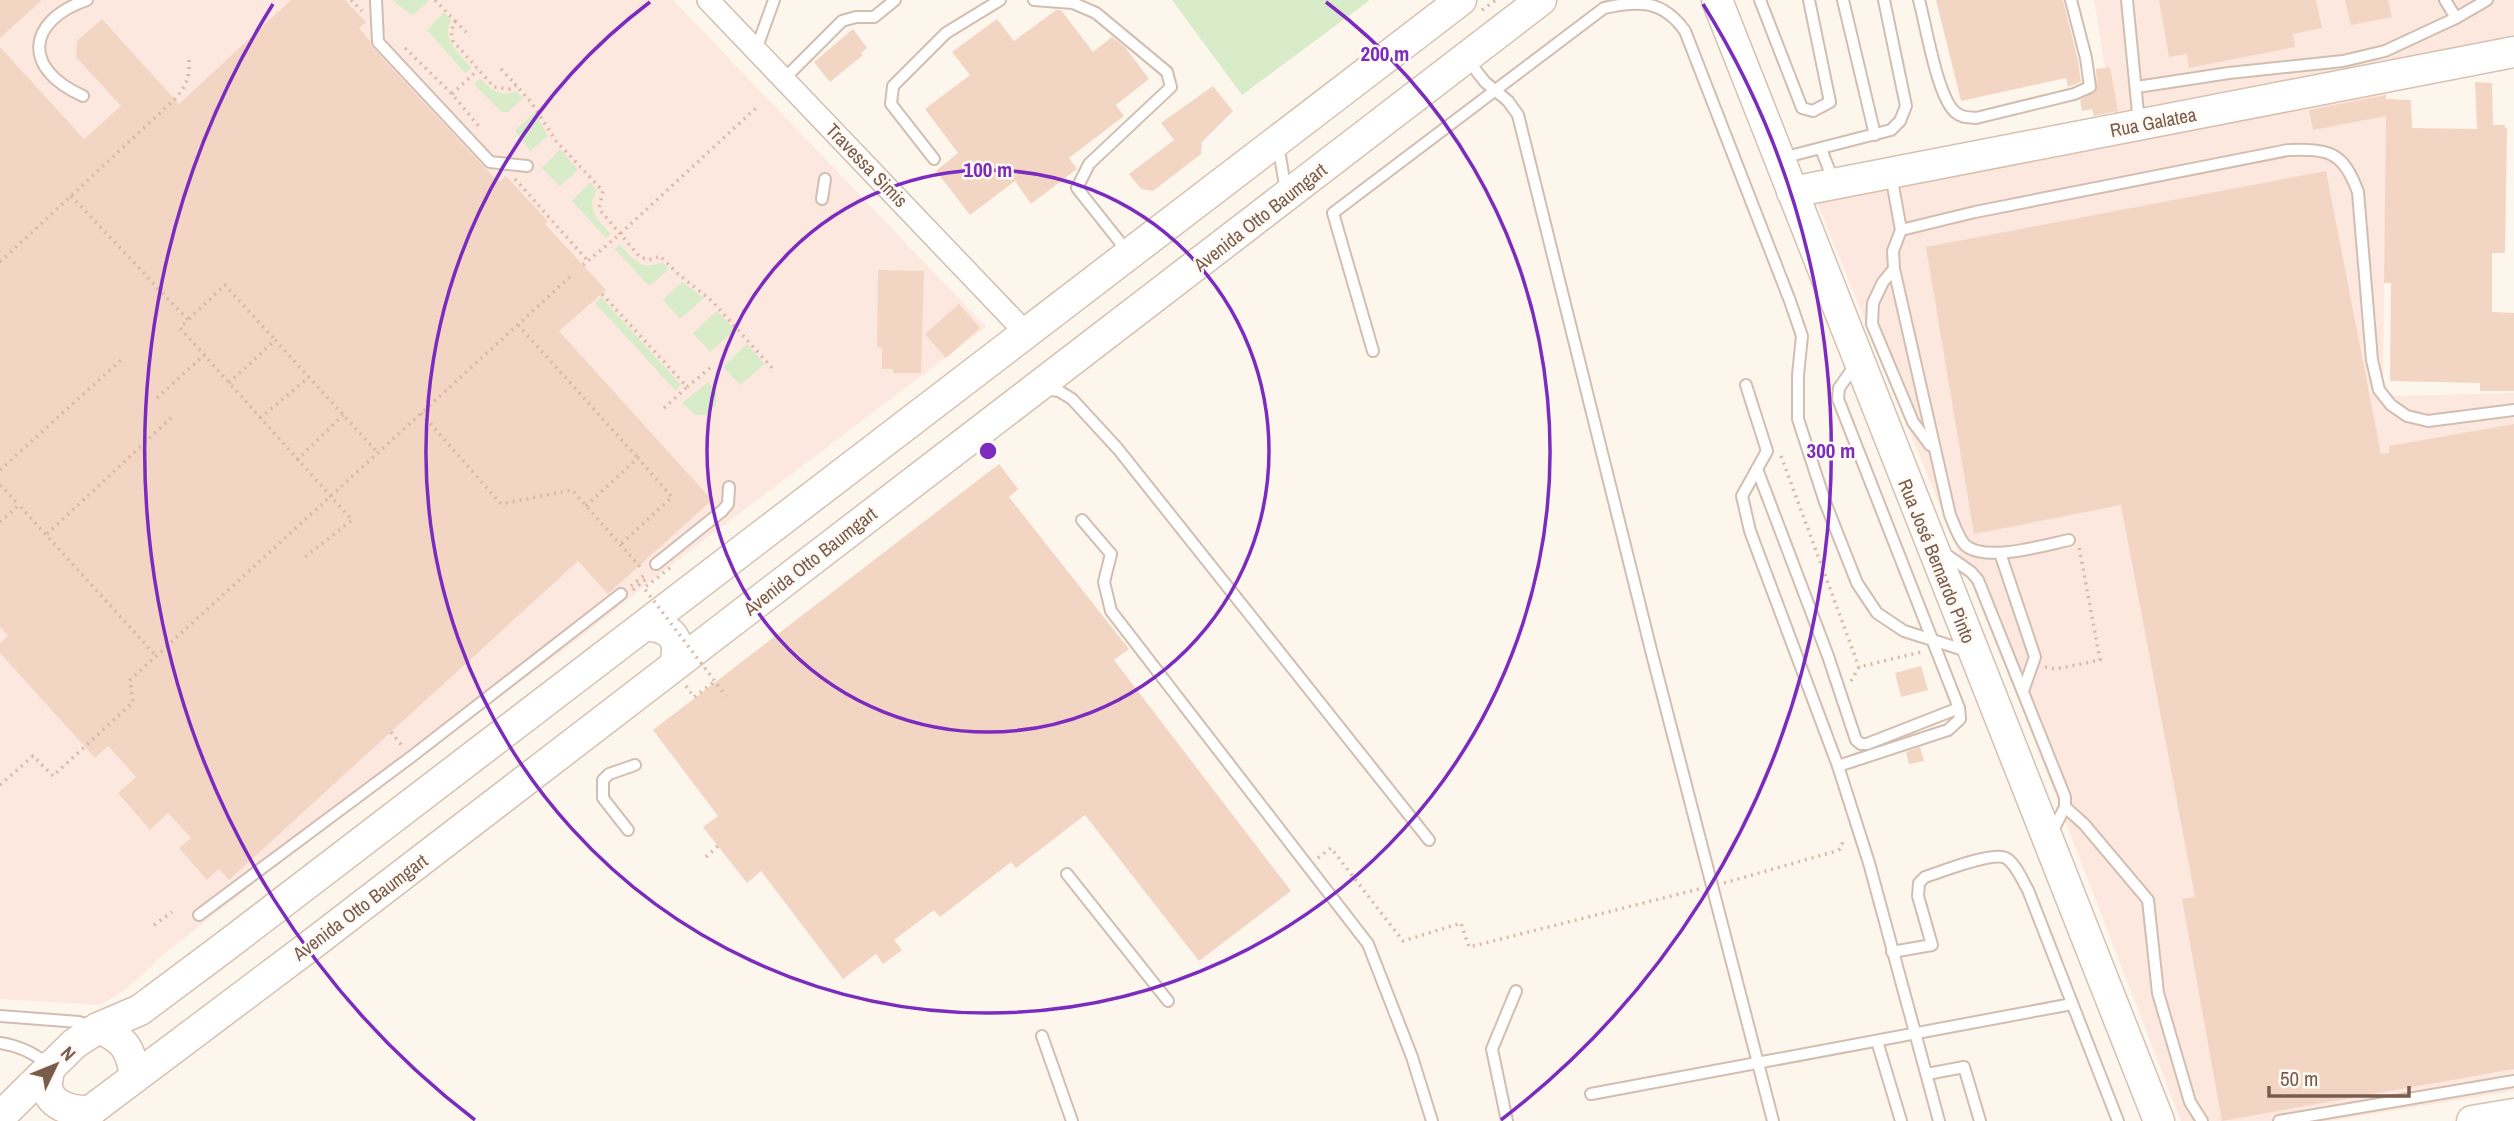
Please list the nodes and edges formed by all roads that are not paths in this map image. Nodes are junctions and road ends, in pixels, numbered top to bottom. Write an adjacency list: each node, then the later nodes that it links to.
1 (87, 0): 27 (lane)
2 (376, 0): 34 (lane)
3 (708, 0): 21 (street, Travessa Simis)
4 (774, 0): 21 (lane)
5 (895, 0): 24 (lane)
6 (1000, 0): 32 (lane)
7 (1034, 0): 42 (lane)
8 (1541, 0): 22 (main road, Avenida Otto Baumgart)
9 (1717, 0): 33 (main road, Rua José Bernardo Pinto)
10 (1759, 0): 11 (lane)
11 (1809, 0)
12 (1843, 0): 29 (lane)
13 (1884, 0): 29 (lane)
14 (1919, 0): 15 (lane)
15 (2071, 0)
16 (2127, 0): 25 (lane)
17 (2445, 0): 20 (lane)
18 (2487, 0): 20 (lane)
19 (1456, 3): 22 (main road); 30 (main road)
20 (2456, 19): 25 (lane)
21 (756, 51): 24 (street, Travessa Simis)
22 (1473, 51): 26 (lane); 39 (main road, Avenida Otto Baumgart)
23 (2514, 52): 28 (main road, Rua Galatea)
24 (784, 79): 44 (street, Travessa Simis)
25 (2137, 87): 28 (lane)
26 (1495, 90): 45 (lane); 62 (lane); 85 (lane)
27 (83, 96)
28 (2139, 124): 35 (main road, Rua Galatea)
29 (1875, 135): 31 (lane)
30 (1278, 142): 39 (lane); 42 (main road)
31 (1821, 149): 33 (lane); 37 (lane)
32 (934, 159)
33 (1779, 159): 38 (main road, Rua José Bernardo Pinto)
34 (527, 166)
35 (1891, 173): 37 (main road, Rua Galatea); 41 (lane)
36 (825, 179): 40 (lane)
37 (1835, 183): 38 (main road, Rua Galatea)
38 (1792, 192): 46 (main road, Rua José Bernardo Pinto)
39 (1287, 197): 48 (main road, Avenida Otto Baumgart)
40 (822, 200)
41 (1902, 230): 43 (lane); 49 (lane)
42 (1129, 254): 44 (main road)
43 (1894, 269): 50 (lane); 50 (lane)
44 (1026, 332): 59 (main road)
45 (1373, 351)
46 (1858, 362): 55 (main road, Rua José Bernardo Pinto); 62 (lane)
47 (1746, 385): 51 (lane)
48 (1037, 388): 61 (main road, Avenida Otto Baumgart); 71 (lane)
49 (2514, 410)
50 (1935, 452): 56 (lane)
51 (1757, 469): 66 (lane); 68 (lane)
52 (729, 486): 57 (lane)
53 (1082, 520): 95 (lane)
54 (2070, 540): 56 (lane)
55 (1931, 542): 63 (main road, Rua José Bernardo Pinto); 65 (lane)
56 (2000, 553): 65 (lane)
57 (656, 564)
58 (621, 594): 74 (lane)
59 (678, 601): 60 (main road); 61 (main road)
60 (646, 625): 64 (main road); 80 (main road)
61 (707, 640): 64 (main road, Avenida Otto Baumgart)
62 (1933, 640): 63 (lane); 66 (lane)
63 (1973, 653): 72 (main road, Rua José Bernardo Pinto)
64 (679, 674): 88 (main road, Avenida Otto Baumgart)
65 (2023, 691): 69 (lane)
66 (1959, 708): 68 (lane)
67 (635, 765): 70 (lane)
68 (1838, 766): 75 (lane)
69 (2064, 807): 72 (lane); 103 (lane)
70 (628, 830)
71 (1429, 840)
72 (2048, 840): 102 (main road, Rua José Bernardo Pinto)
73 (1067, 874): 77 (lane)
74 (199, 915)
75 (1892, 952): 78 (lane); 81 (lane)
76 (1516, 991): 96 (lane)
77 (1168, 1001)
78 (2073, 1004): 81 (lane); 101 (lane)
79 (0, 1016): 80 (lane)
80 (98, 1028): 86 (main road); 88 (main road)
81 (1917, 1033): 83 (lane); 87 (lane)
82 (1042, 1036): 94 (lane)
83 (1877, 1041): 85 (lane); 98 (lane)
84 (0, 1042): 86 (lane)
85 (1758, 1063): 90 (lane); 97 (lane)
86 (50, 1066): 92 (main road); 93 (main road)
87 (1927, 1074): 99 (lane); 100 (lane)
88 (135, 1076): 92 (main road, Avenida Otto Baumgart)
89 (2514, 1081): 104 (lane)
90 (1591, 1094)
91 (2514, 1114): 105 (main road)
92 (84, 1116)
93 (0, 1117)
94 (1072, 1121)
95 (1432, 1121)
96 (1507, 1121)
97 (1773, 1121)
98 (1901, 1121)
99 (1939, 1121)
100 (1980, 1121)
101 (2118, 1121)
102 (2159, 1121)
103 (2202, 1121)
104 (2279, 1121)
105 (2472, 1121)

